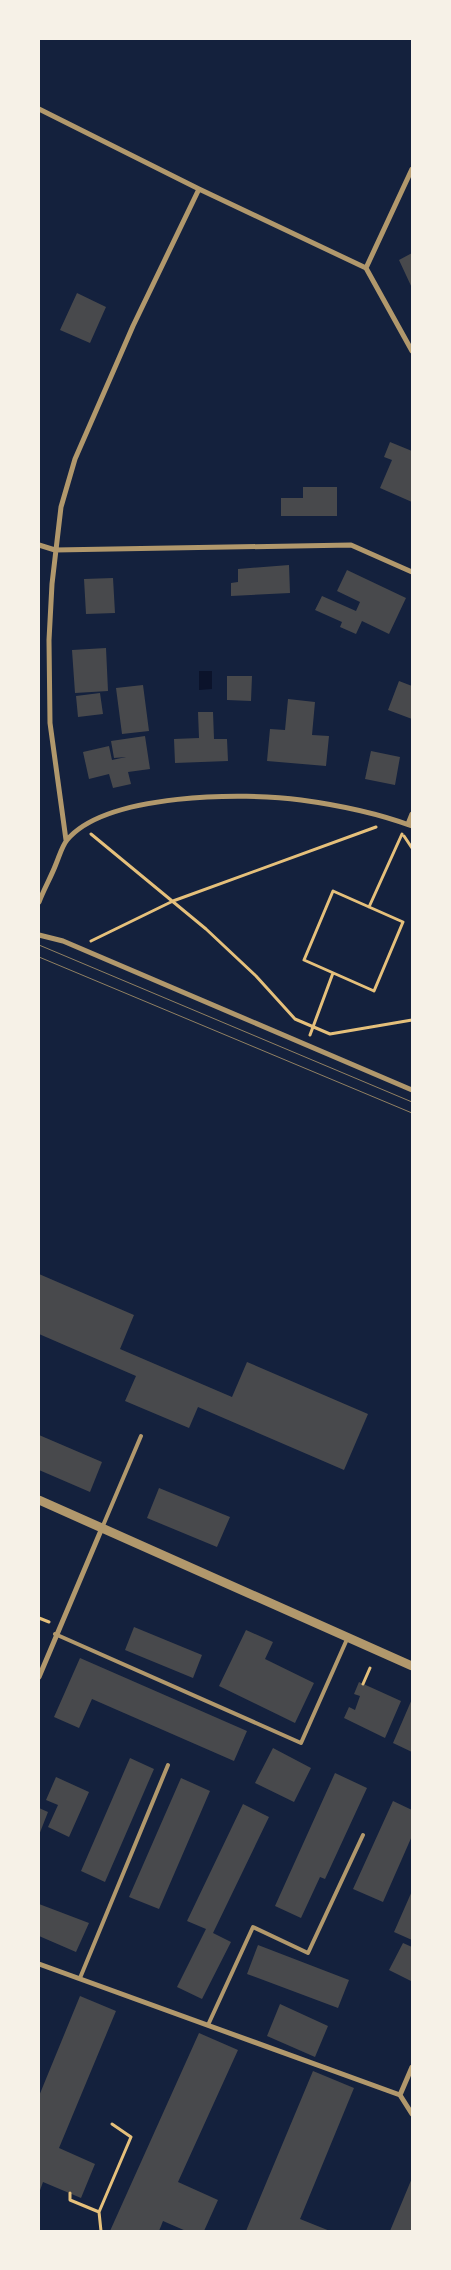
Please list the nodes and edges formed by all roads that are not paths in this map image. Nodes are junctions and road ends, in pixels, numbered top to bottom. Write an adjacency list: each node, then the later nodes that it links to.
1 (39, 109): 3 (street)
2 (412, 169): 4 (street)
3 (199, 189): 4 (street); 7 (street)
4 (366, 268): 5 (street)
5 (412, 351)
6 (39, 545): 7 (street)
7 (54, 550): 8 (street); 11 (street)
8 (412, 572)
9 (412, 814): 10 (street)
10 (410, 825): 11 (street)
11 (66, 840): 12 (street)
12 (39, 902)
13 (39, 935): 14 (street)
14 (412, 1090)
15 (142, 1436): 17 (lane)
16 (39, 1500): 17 (street)
17 (102, 1528): 18 (street); 19 (street)
18 (55, 1634): 19 (lane); 21 (street)
19 (348, 1637): 20 (street)
20 (412, 1666)
21 (39, 1677)
22 (168, 1765): 25 (lane)
23 (363, 1835): 26 (lane)
24 (39, 1964): 25 (street)
25 (80, 1978): 26 (street)
26 (208, 2025): 28 (street)
27 (412, 2067): 28 (street)
28 (400, 2094): 29 (street)
29 (412, 2114)

